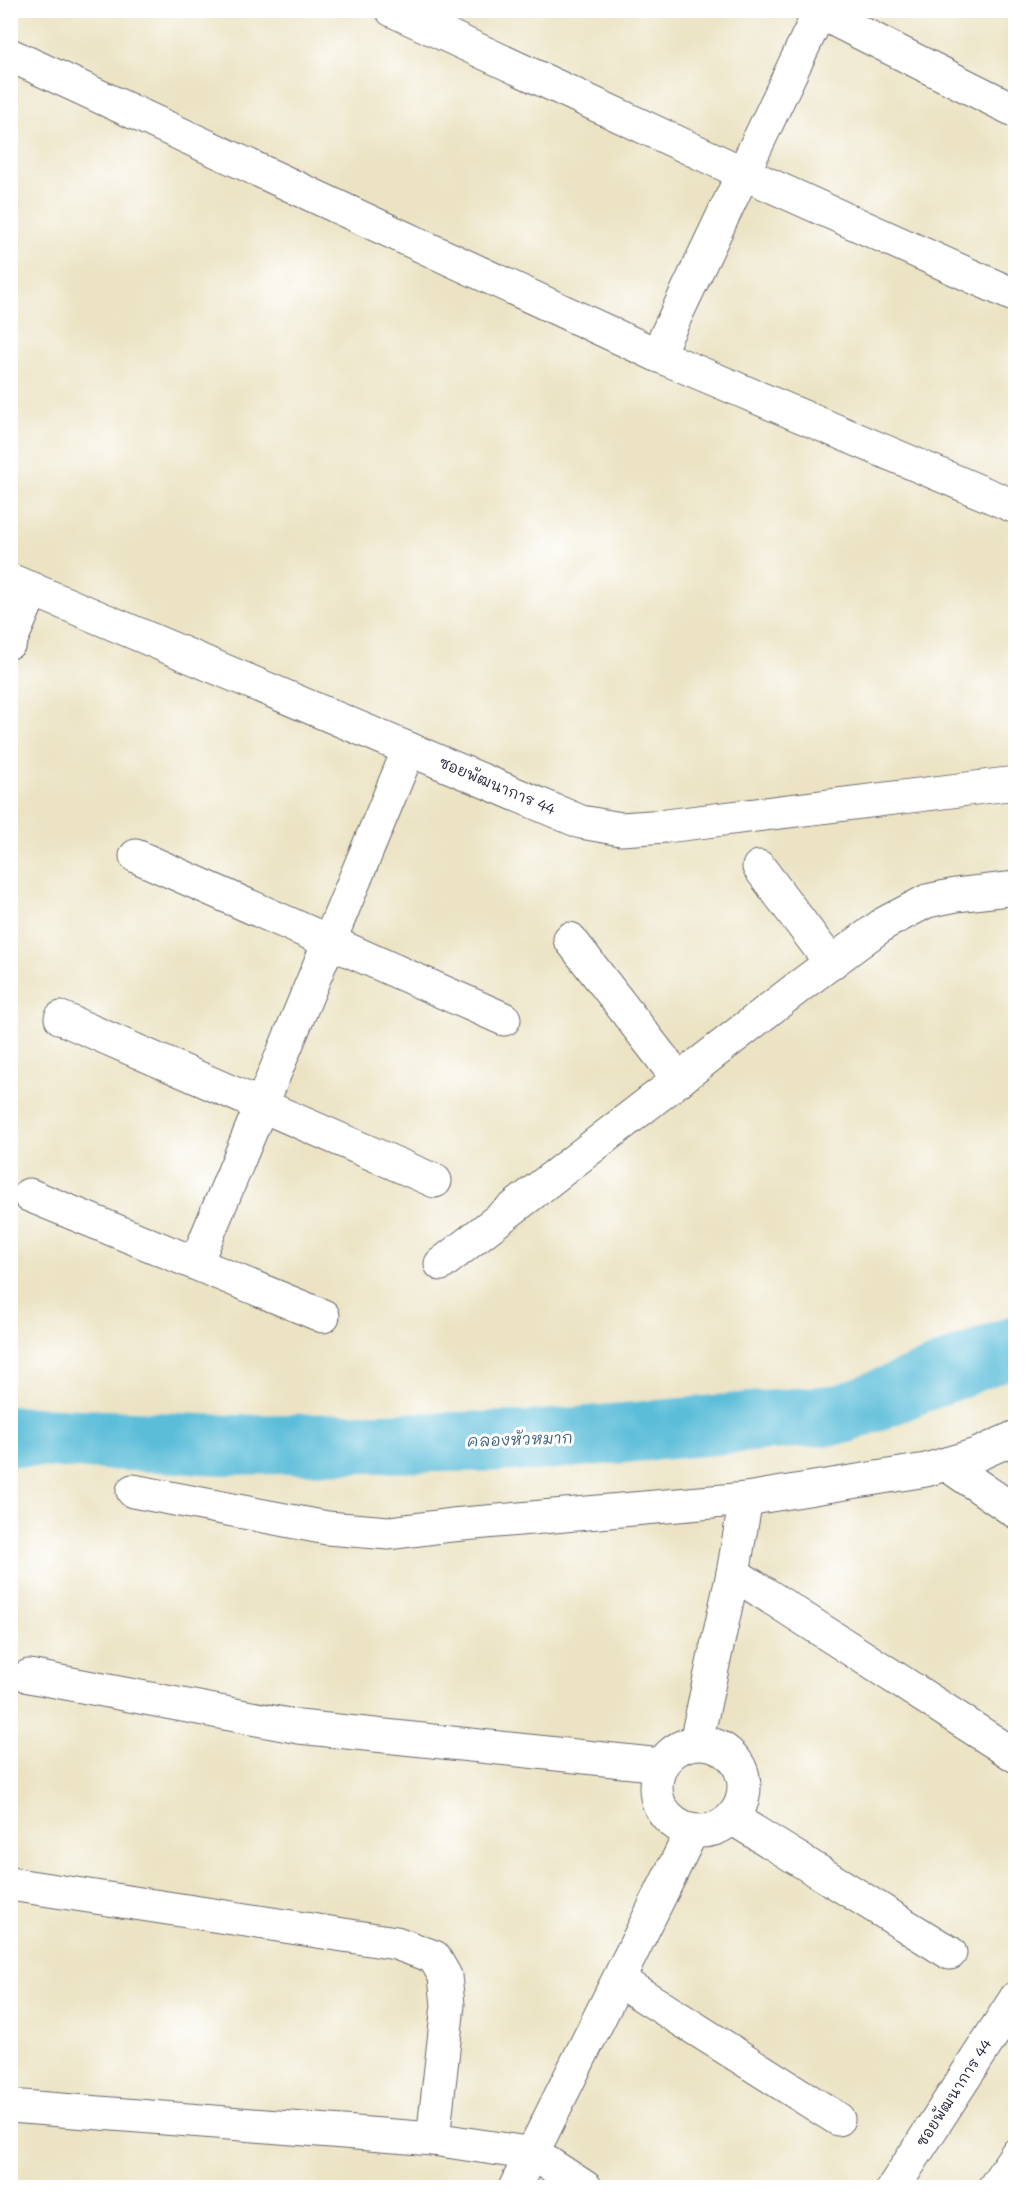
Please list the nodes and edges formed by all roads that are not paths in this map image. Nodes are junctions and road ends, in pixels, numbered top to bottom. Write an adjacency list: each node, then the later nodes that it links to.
1 (392, 10): 5 (street)
2 (817, 12): 4 (street); 5 (street)
3 (10, 55): 7 (street)
4 (1016, 111)
5 (743, 173): 6 (street); 7 (street)
6 (1016, 296)
7 (657, 355): 8 (street)
8 (1016, 507)
9 (22, 585): 10 (street); 11 (street, ซอยพัฒนาการ 44)
10 (10, 642)
11 (409, 749): 12 (street, ซอยพัฒนาการ 44); 17 (street)
12 (1016, 783)
13 (136, 856): 17 (street)
14 (759, 867): 18 (street)
15 (1016, 888): 18 (street)
16 (570, 939): 21 (street)
17 (329, 941): 20 (street); 22 (street)
18 (831, 963): 21 (street)
19 (61, 1018): 22 (street)
20 (504, 1019)
21 (679, 1080): 26 (street)
22 (260, 1106): 23 (street); 25 (street)
23 (435, 1180)
24 (29, 1195): 25 (street)
25 (196, 1263): 27 (street)
26 (441, 1264)
27 (323, 1316)
28 (1016, 1437): 29 (street)
29 (946, 1464): 31 (street); 32 (street)
30 (133, 1491): 31 (street)
31 (746, 1499): 33 (street)
32 (1016, 1512)
33 (733, 1573): 35 (street); 36 (street)
34 (29, 1676): 37 (street)
35 (696, 1742): 37 (street); 38 (street)
36 (1016, 1756)
37 (661, 1765): 39 (street)
38 (732, 1818): 39 (street); 41 (street)
39 (692, 1832): 42 (street)
40 (10, 1884): 46 (street)
41 (950, 1953)
42 (620, 1980): 45 (street); 47 (street)
43 (1016, 1998): 51 (street, ซอยพัฒนาการ 44)
44 (10, 2106): 46 (street)
45 (838, 2119)
46 (433, 2139): 47 (street)
47 (534, 2154): 49 (street); 50 (street)
48 (1016, 2155): 52 (street)
49 (515, 2187)
50 (586, 2187)
51 (893, 2187)
52 (994, 2187)

